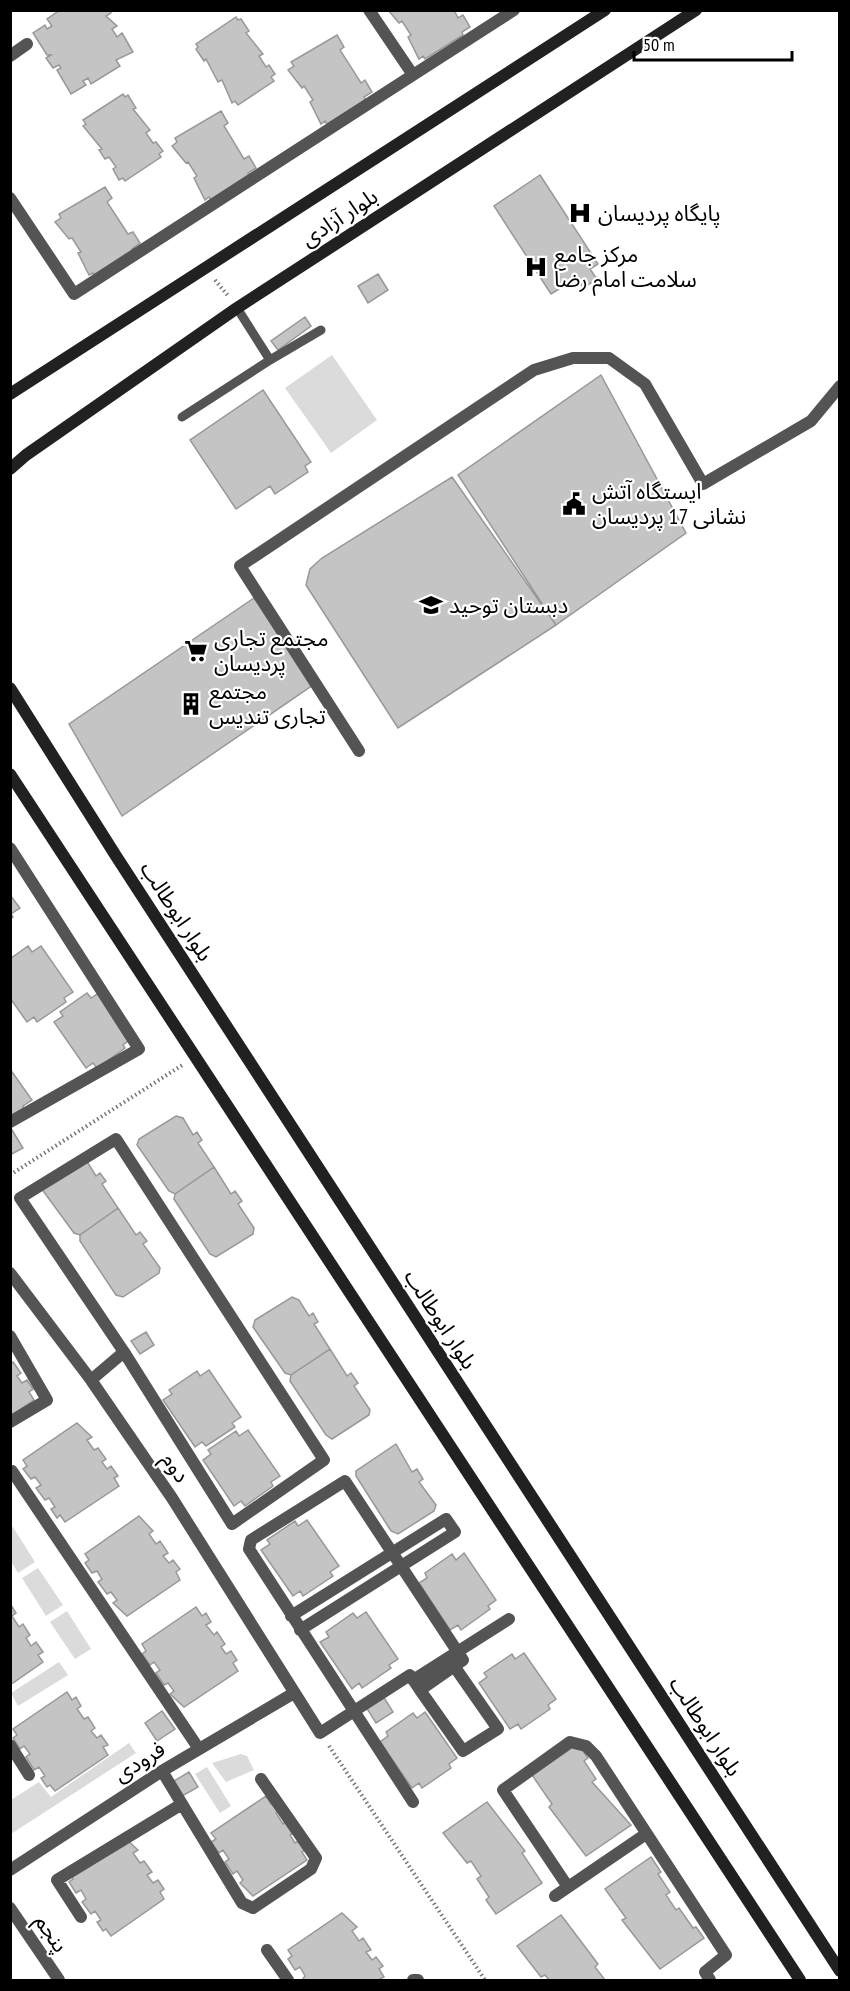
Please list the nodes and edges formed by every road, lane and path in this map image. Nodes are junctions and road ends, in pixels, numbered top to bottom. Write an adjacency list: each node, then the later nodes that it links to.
1 (369, 10): 7 (street)
2 (514, 10): 7 (street)
3 (605, 10): 9 (main road, بلوار آزادی)
4 (696, 10): 10 (main road, بلوار آزادی)
5 (27, 44): 6 (street)
6 (10, 56)
7 (413, 75): 8 (street)
8 (10, 198)
9 (206, 267): 10 (path); 14 (main road, بلوار آزادی)
10 (237, 309): 12 (lane); 16 (main road, بلوار آزادی)
11 (321, 330): 12 (lane)
12 (270, 360): 15 (lane)
13 (840, 386): 20 (street)
14 (10, 394)
15 (182, 417)
16 (26, 455): 17 (main road); 18 (main road, بلوار آزادی)
17 (10, 457)
18 (10, 469)
19 (10, 688): 57 (main road, بلوار ابوطالب)
20 (359, 751)
21 (10, 774): 23 (main road)
22 (10, 848): 24 (street)
23 (195, 1056): 25 (path); 64 (main road)
24 (10, 1122)
25 (10, 1175)
26 (10, 1273): 29 (street, دوم)
27 (10, 1336): 30 (street)
28 (124, 1352): 28 (street); 29 (street)
29 (90, 1380): 40 (street, دوم)
30 (10, 1422)
31 (12, 1471): 44 (street)
32 (393, 1553): 33 (street); 33 (street); 34 (street); 34 (street)
33 (401, 1566): 36 (street); 37 (street)
34 (291, 1616): 36 (street)
35 (509, 1618): 37 (street)
36 (300, 1630): 41 (street)
37 (457, 1651): 38 (street); 39 (street)
38 (454, 1666): 39 (street); 39 (street)
39 (417, 1685): 41 (street)
40 (294, 1693): 42 (street, دوم); 44 (street, فرودی)
41 (353, 1712): 42 (street); 48 (street)
42 (320, 1733): 62 (path)
43 (10, 1745): 46 (street)
44 (199, 1749): 45 (street, فرودی)
45 (162, 1771): 49 (street); 51 (street, فرودی)
46 (29, 1776)
47 (261, 1779): 49 (street)
48 (413, 1802)
49 (182, 1804): 55 (street)
50 (646, 1834): 52 (street); 52 (street); 63 (street)
51 (10, 1870)
52 (568, 1887): 53 (street)
53 (555, 1896)
54 (10, 1908): 58 (street, پنجم)
55 (81, 1917)
56 (267, 1950): 59 (street)
57 (840, 1971)
58 (59, 1980)
59 (288, 1980)
60 (413, 1980): 61 (street)
61 (418, 1980)
62 (486, 1980)
63 (710, 1980)
64 (800, 1980)

